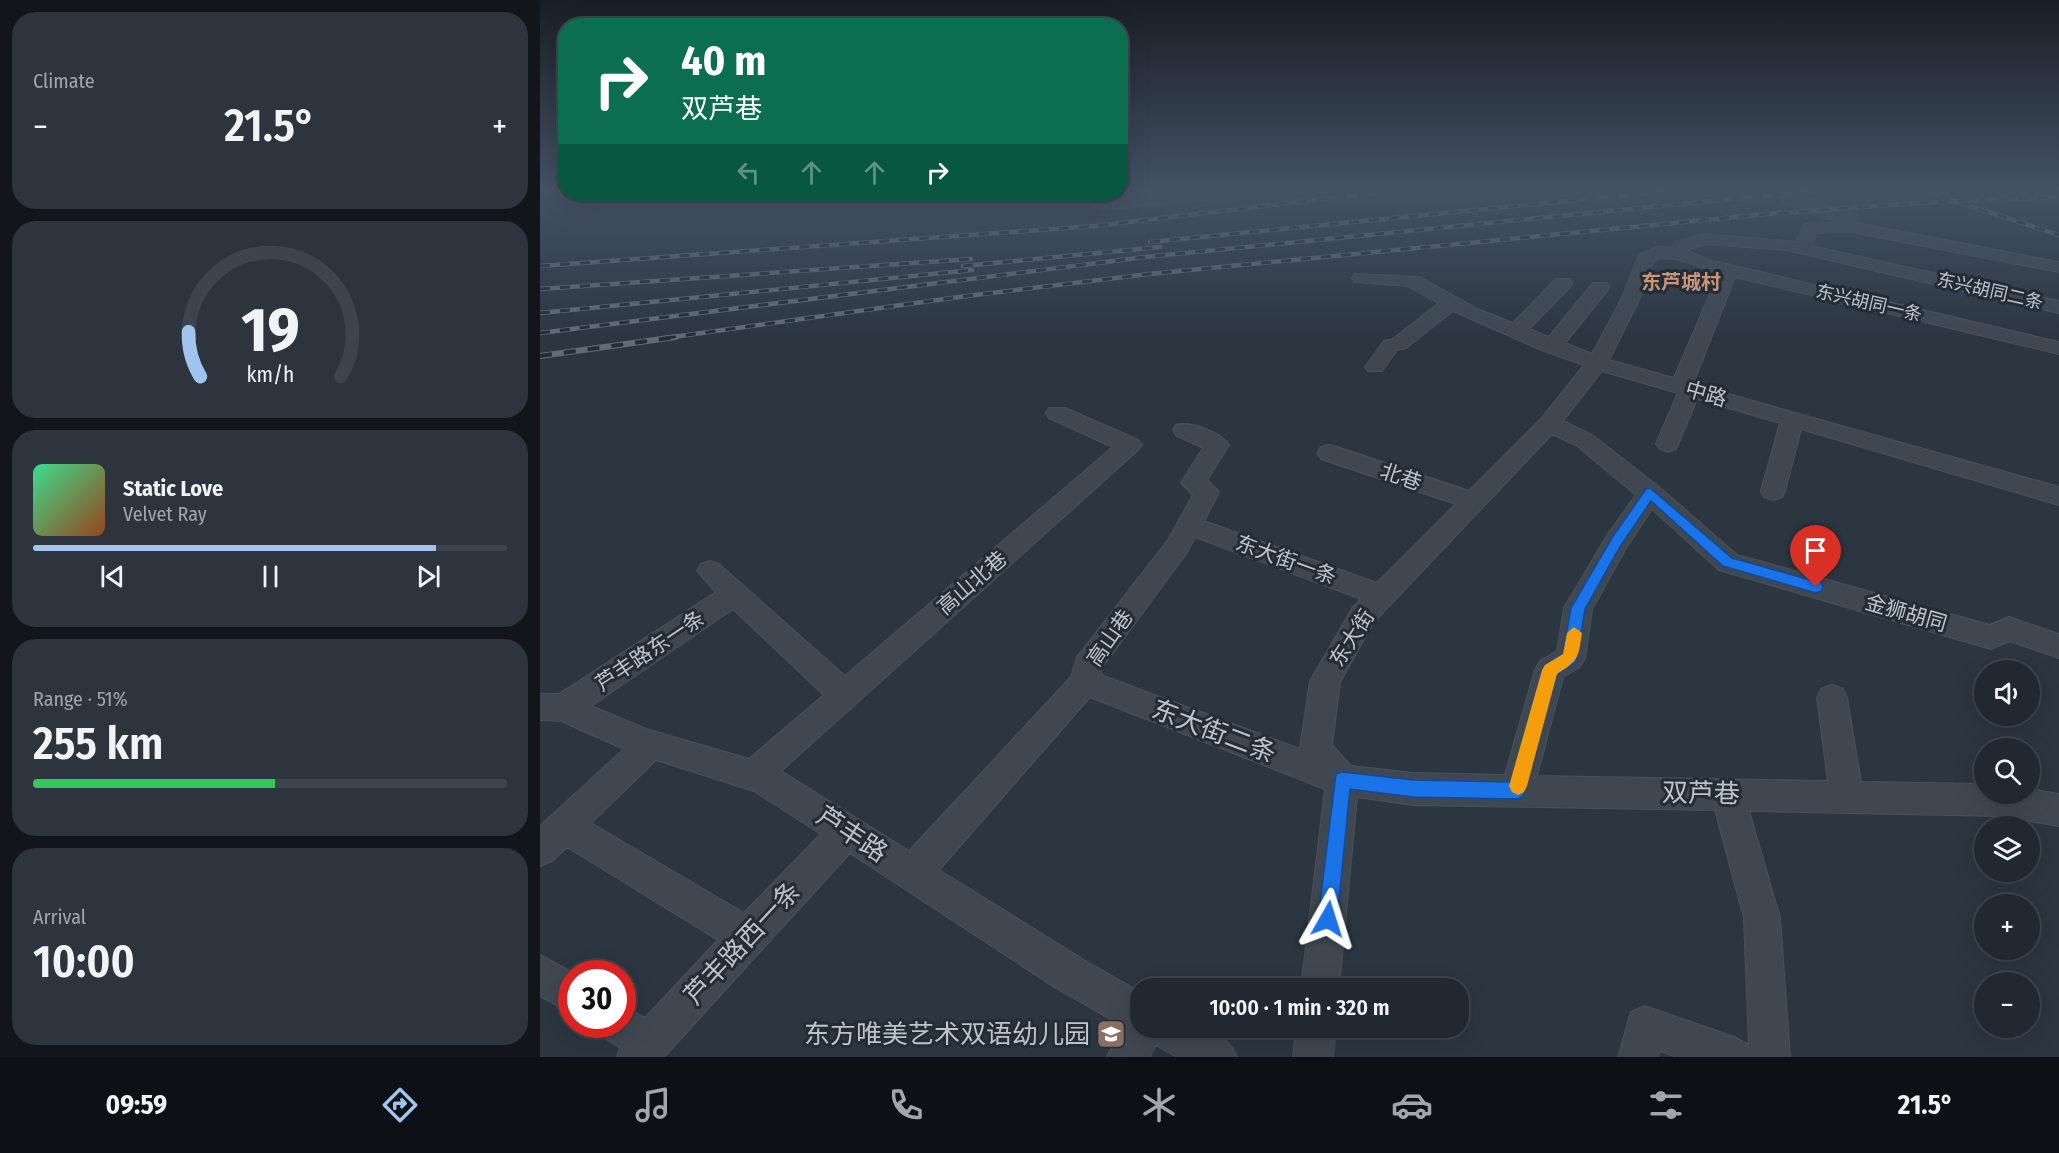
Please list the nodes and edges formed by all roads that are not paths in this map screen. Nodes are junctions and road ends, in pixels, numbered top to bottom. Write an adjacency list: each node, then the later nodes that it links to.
1 (1703, 239): 7 (street, 东兴胡同二条)
2 (1732, 239): 5 (street, 东兴胡同二条)
3 (1806, 239): 6 (street)
4 (1926, 239): 8 (street)
5 (1774, 246): 6 (street, 东兴胡同二条); 10 (street)
6 (1802, 248): 15 (street, 东兴胡同二条)
7 (1680, 254): 9 (street, 东兴胡同一条); 19 (street, 东大街)
8 (2059, 267)
9 (1729, 270): 10 (street, 东兴胡同一条); 21 (street)
10 (1762, 277): 18 (street, 东兴胡同一条)
11 (1563, 283): 16 (street)
12 (1600, 287): 17 (street)
13 (1361, 288): 14 (street, 中路)
14 (1450, 304): 16 (street, 中路); 20 (street)
15 (2059, 307)
16 (1516, 332): 17 (street, 中路)
17 (1551, 347): 19 (street, 中路)
18 (2059, 348)
19 (1597, 363): 21 (street, 中路); 24 (street, 东大街)
20 (1375, 367)
21 (1685, 389): 23 (street, 中路); 26 (street)
22 (1057, 413): 38 (street, 高山北巷)
23 (1792, 419): 28 (street); 30 (street, 中路)
24 (1549, 424): 29 (street, 金狮胡同); 31 (street, 东大街)
25 (1184, 430): 32 (street, 高山巷)
26 (1668, 444)
27 (1329, 453): 31 (street, 北巷)
28 (1773, 491)
29 (1650, 492): 36 (street, 金狮胡同); 44 (street)
30 (2059, 496)
31 (1473, 501): 35 (street, 东大街)
32 (1189, 525): 35 (street, 东大街一条); 37 (street, 高山巷)
33 (710, 571): 34 (street)
34 (736, 593): 38 (street); 40 (street, 芦丰路东一条)
35 (1382, 596): 43 (street, 东大街)
36 (2059, 646)
37 (1085, 682): 43 (street, 东大街二条); 50 (street, 高山巷)
38 (845, 695): 42 (street, 高山北巷)
39 (1832, 698): 46 (street)
40 (552, 708): 41 (street, 芦丰路)
41 (650, 745): 42 (street, 芦丰路); 49 (street)
42 (754, 775): 48 (street, 芦丰路)
43 (1342, 780): 44 (street, 双芦巷); 53 (street)
44 (1517, 790): 45 (street, 双芦巷)
45 (1727, 793): 46 (street, 双芦巷); 65 (street)
46 (1847, 795): 47 (street, 双芦巷)
47 (2059, 810)
48 (848, 831): 50 (street, 芦丰路); 51 (street, 芦丰路西一条)
49 (552, 838): 51 (street)
50 (913, 873): 55 (street, 芦丰路)
51 (747, 936): 59 (street, 芦丰路西一条)
52 (540, 974): 54 (street)
53 (1321, 978)
54 (558, 985)
55 (1130, 1008)
56 (1138, 1038): 60 (street)
57 (1182, 1038): 61 (street)
58 (1315, 1038): 62 (street)
59 (635, 1042)
60 (1127, 1057)
61 (1217, 1057)
62 (1313, 1057)
63 (1638, 1057): 64 (street)
64 (1734, 1057)
65 (1770, 1057)

